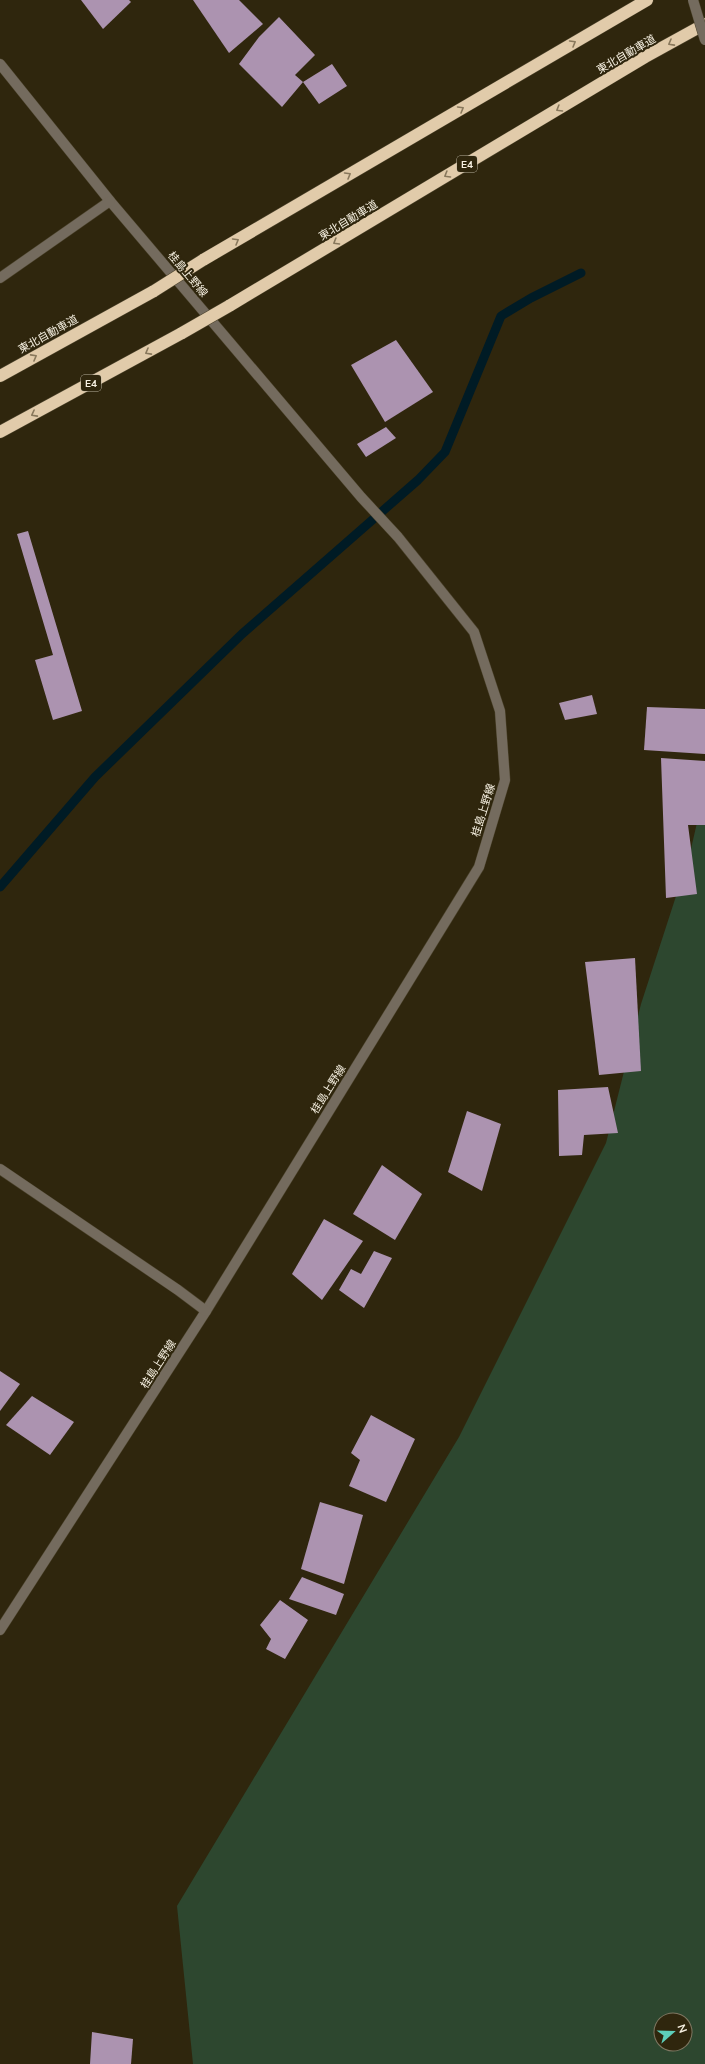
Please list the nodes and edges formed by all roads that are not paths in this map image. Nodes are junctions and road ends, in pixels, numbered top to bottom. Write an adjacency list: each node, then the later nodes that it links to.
1 (647, 0): 8 (highway, 東北自動車道, one-way to 1, bridge)
2 (693, 0): 4 (street, bridge)
3 (705, 24): 9 (highway, 東北自動車道 / E4, one-way to 9, bridge)
4 (705, 40)
5 (0, 64): 6 (street, 桂島上野線)
6 (110, 201): 7 (street); 11 (street, 桂島上野線)
7 (0, 278)
8 (0, 376)
9 (0, 432)
10 (0, 1169): 11 (street)
11 (206, 1311): 12 (street, 桂島上野線)
12 (0, 1630)

